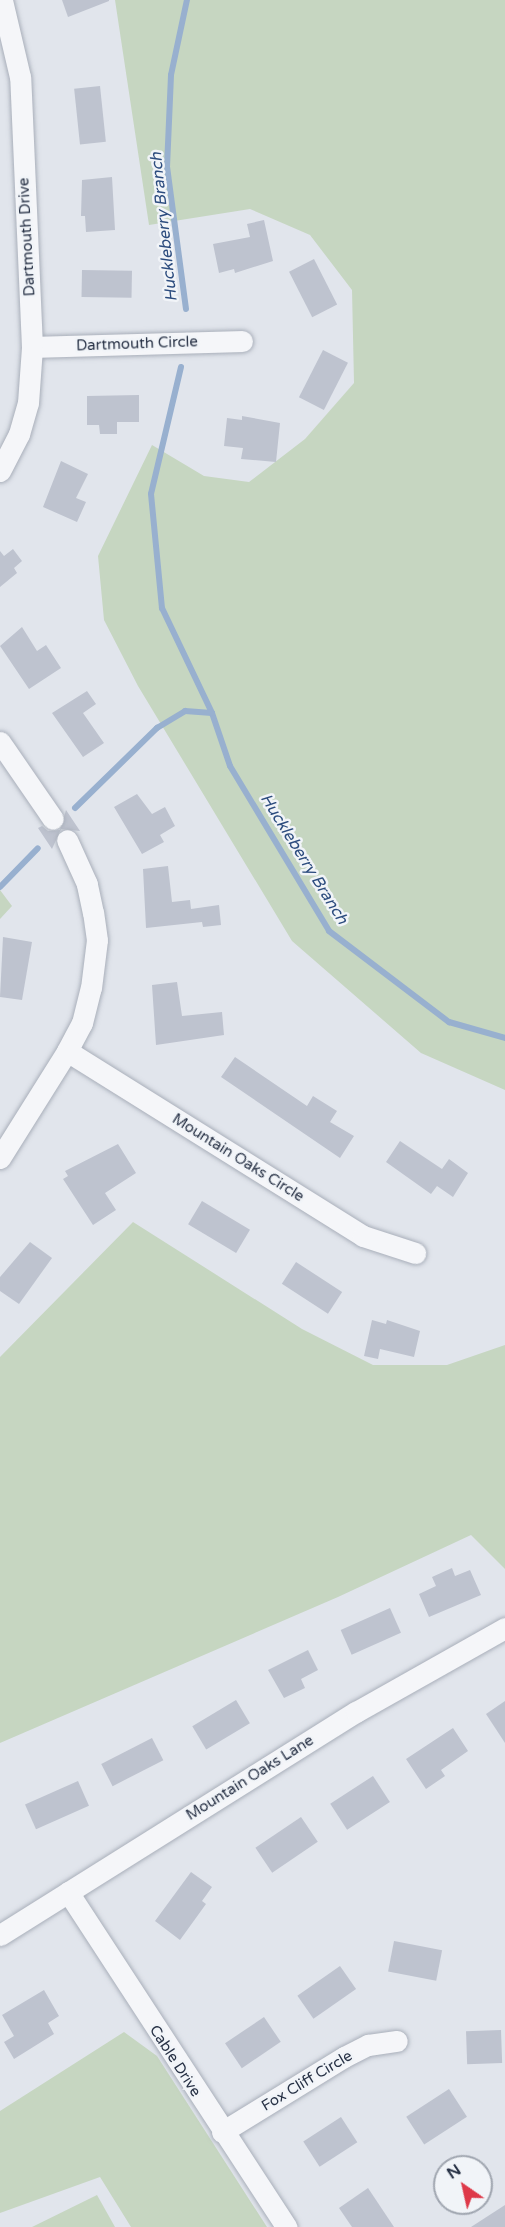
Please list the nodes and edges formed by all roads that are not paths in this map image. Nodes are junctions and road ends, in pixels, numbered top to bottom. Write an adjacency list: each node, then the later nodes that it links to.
1 (2, 0): 3 (street, Dartmouth Drive)
2 (243, 341): 3 (street, Dartmouth Circle)
3 (32, 347): 4 (street, Dartmouth Drive)
4 (0, 471)
5 (0, 742): 6 (street)
6 (53, 819)
7 (67, 840): 8 (street)
8 (67, 1051): 9 (street); 10 (street, Mountain Oaks Circle)
9 (0, 1158)
10 (415, 1253)
11 (505, 1628): 12 (street, Mountain Oaks Lane)
12 (68, 1892): 13 (street, Mountain Oaks Lane); 15 (street, Cable Drive)
13 (0, 1935)
14 (397, 2041): 15 (street, Fox Cliff Circle)
15 (222, 2132): 16 (street, Cable Drive)
16 (286, 2227)

